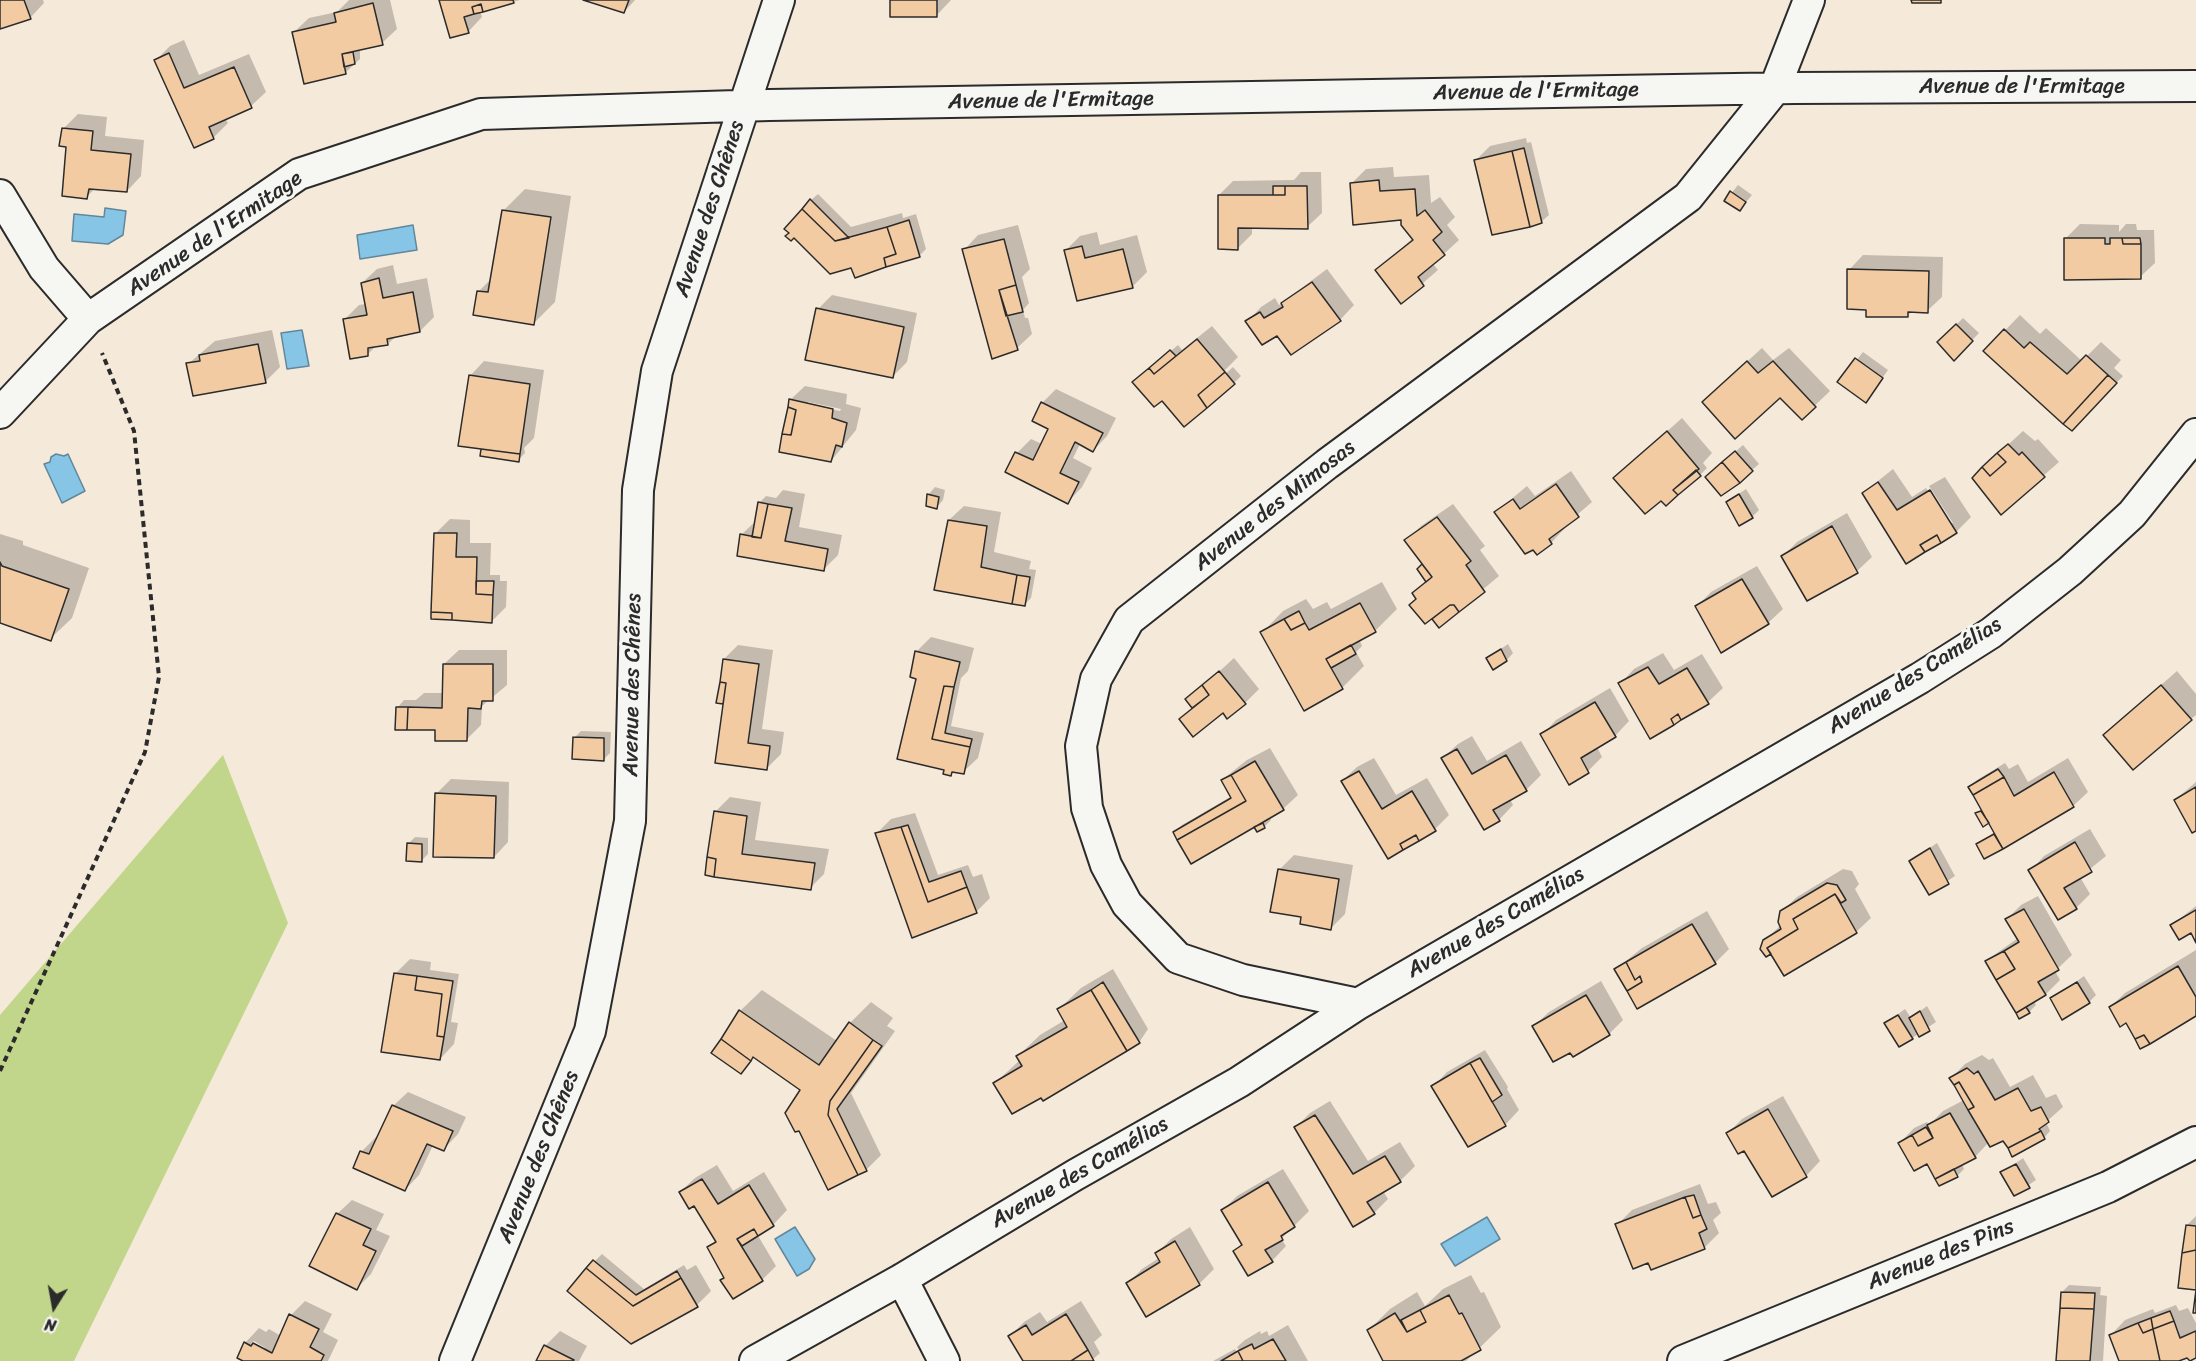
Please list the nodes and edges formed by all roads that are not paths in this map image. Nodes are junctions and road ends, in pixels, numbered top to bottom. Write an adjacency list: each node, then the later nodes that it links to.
1 (779, 0): 5 (street, Avenue des Chênes)
2 (1809, 0): 4 (street, Avenue des Mimosas)
3 (2196, 86): 4 (street, Avenue de l'Ermitage)
4 (1774, 90): 5 (street, Avenue de l'Ermitage); 10 (street, Avenue des Mimosas)
5 (744, 106): 7 (street, Avenue de l'Ermitage); 13 (street, Avenue des Chênes)
6 (0, 195): 7 (street)
7 (88, 319): 8 (street, Avenue de l'Ermitage)
8 (0, 413)
9 (2196, 434): 10 (street, Avenue des Camélias)
10 (1358, 1004): 12 (street, Avenue des Camélias)
11 (2196, 1142): 16 (street, Avenue des Pins)
12 (902, 1279): 14 (street, Avenue des Camélias); 15 (street)
13 (455, 1361)
14 (755, 1361)
15 (944, 1361)
16 (1683, 1361)

